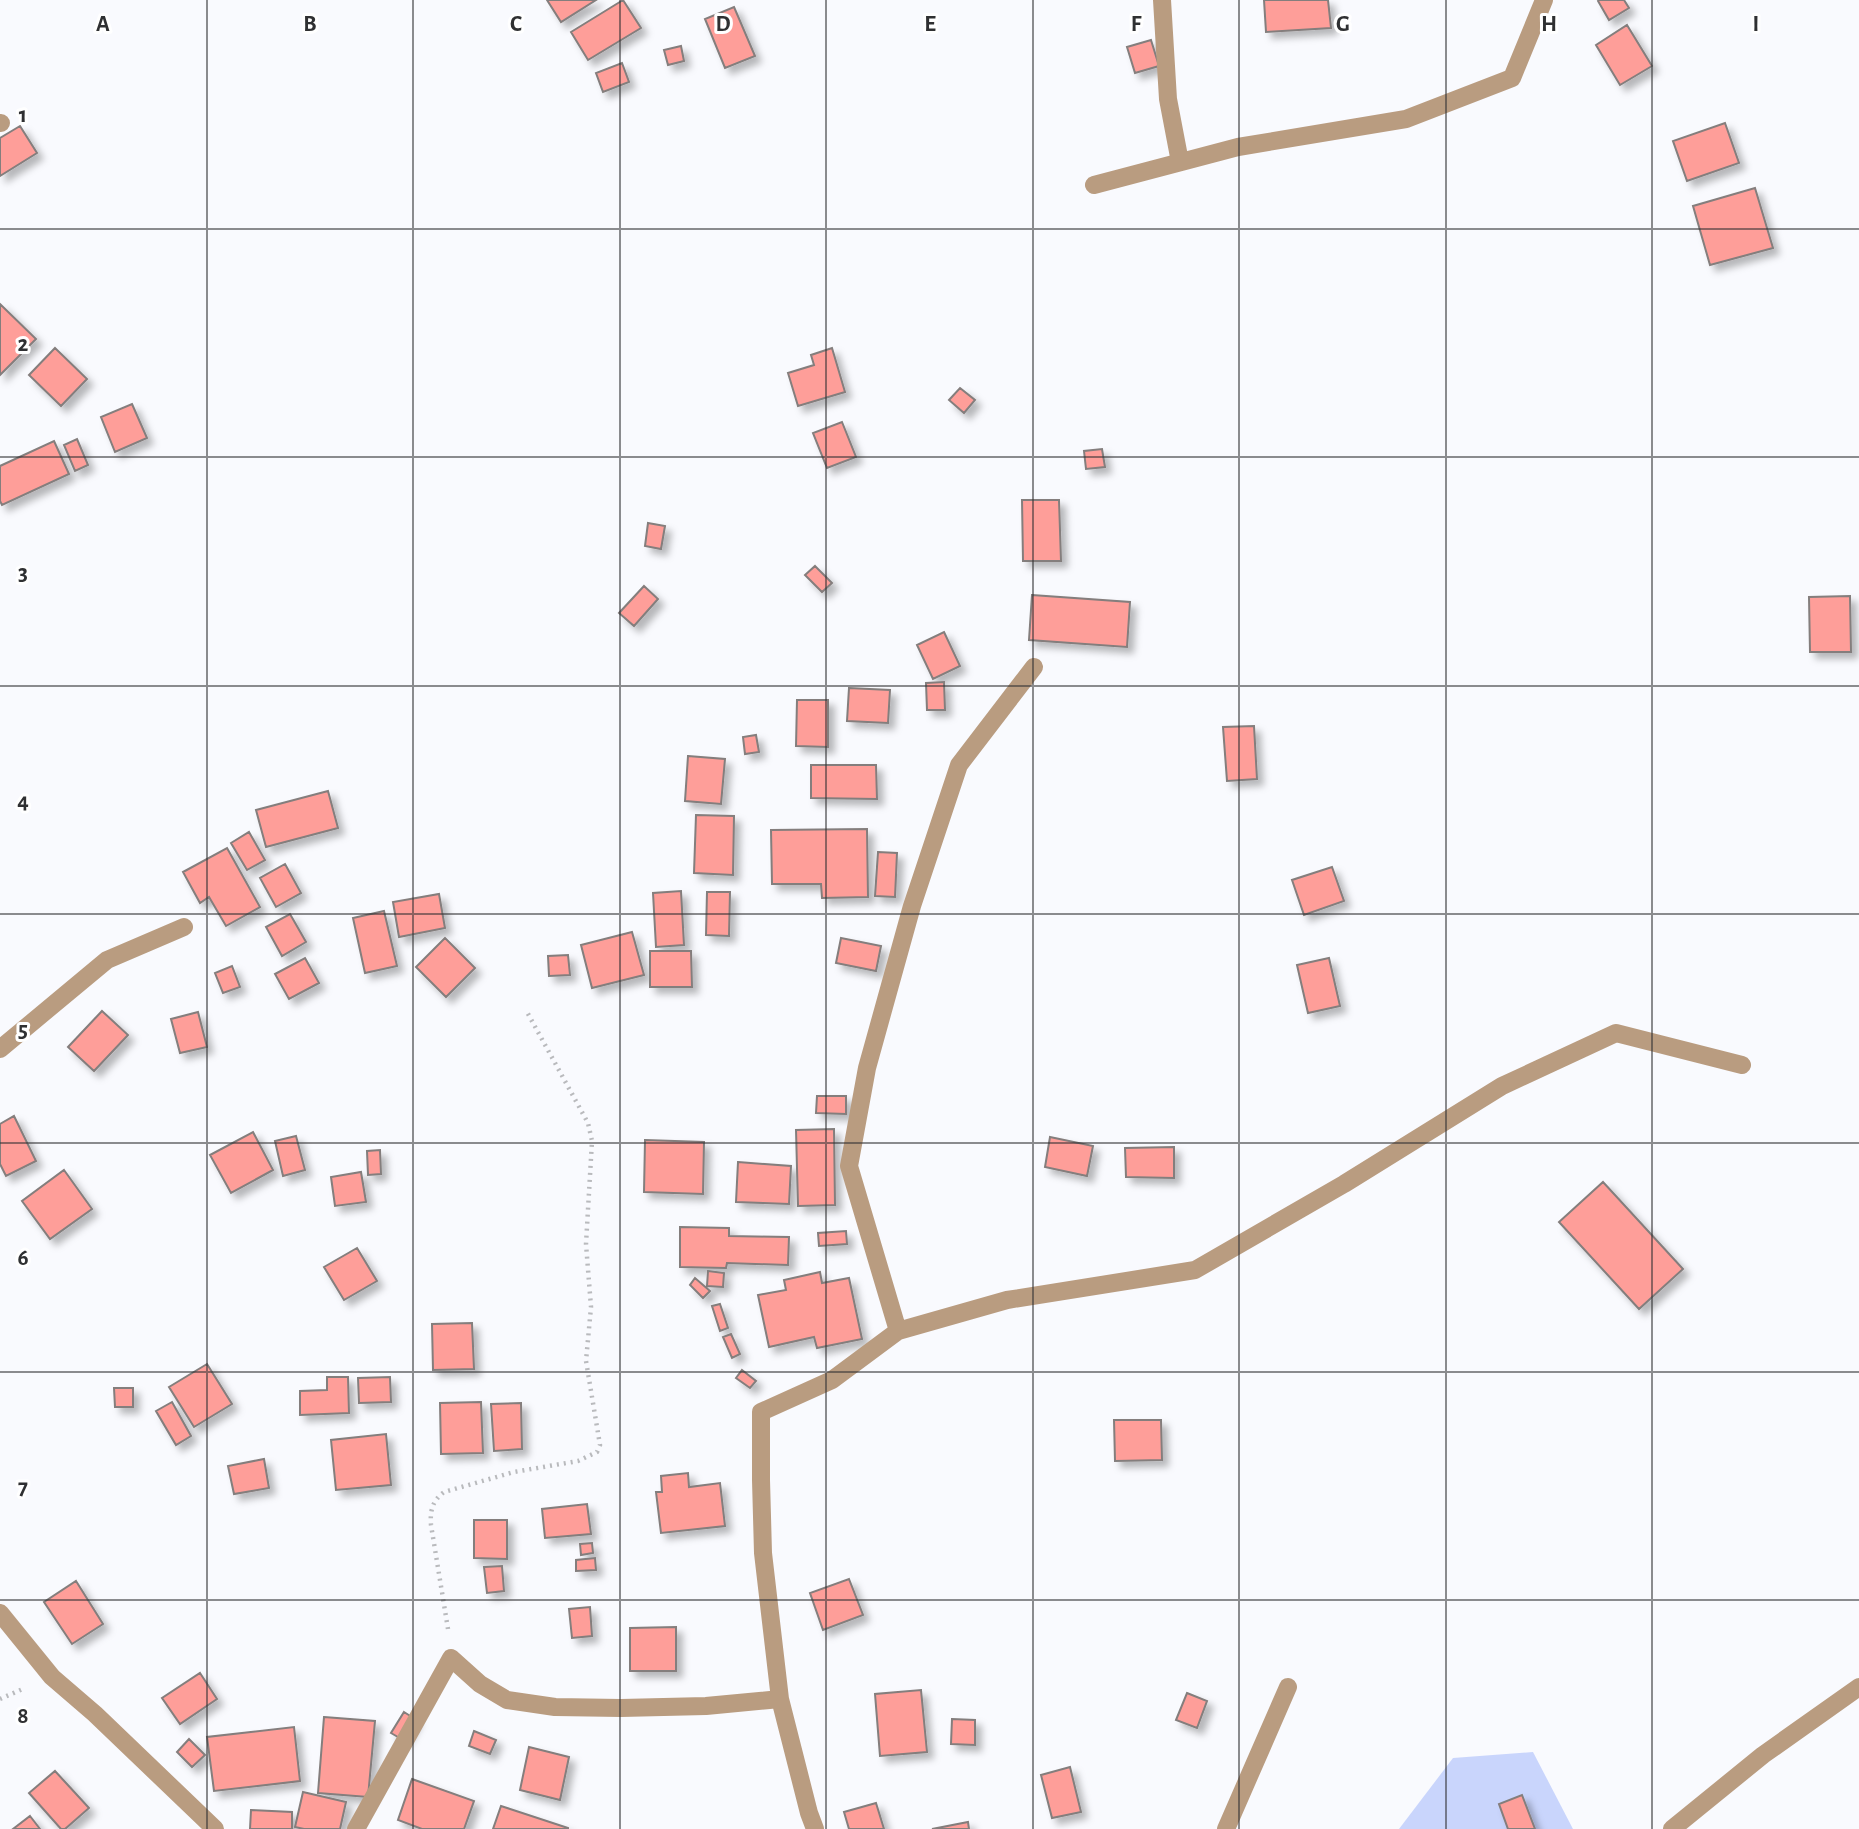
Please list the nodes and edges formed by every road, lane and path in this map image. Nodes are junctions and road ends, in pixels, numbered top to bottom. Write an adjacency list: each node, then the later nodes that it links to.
1 (1162, 0): 3 (street)
2 (1544, 0): 3 (street)
3 (1180, 162): 4 (street)
4 (1094, 185)
5 (1034, 667): 10 (street)
6 (184, 927): 8 (street)
7 (527, 1012): 12 (path)
8 (0, 1049)
9 (1741, 1065): 10 (street)
10 (898, 1331): 15 (street)
11 (0, 1613): 16 (street)
12 (452, 1658): 15 (street); 17 (street)
13 (1288, 1687): 19 (street)
14 (1859, 1687): 20 (street)
15 (780, 1699): 18 (street)
16 (215, 1829)
17 (356, 1829)
18 (815, 1829)
19 (1227, 1829)
20 (1672, 1829)

